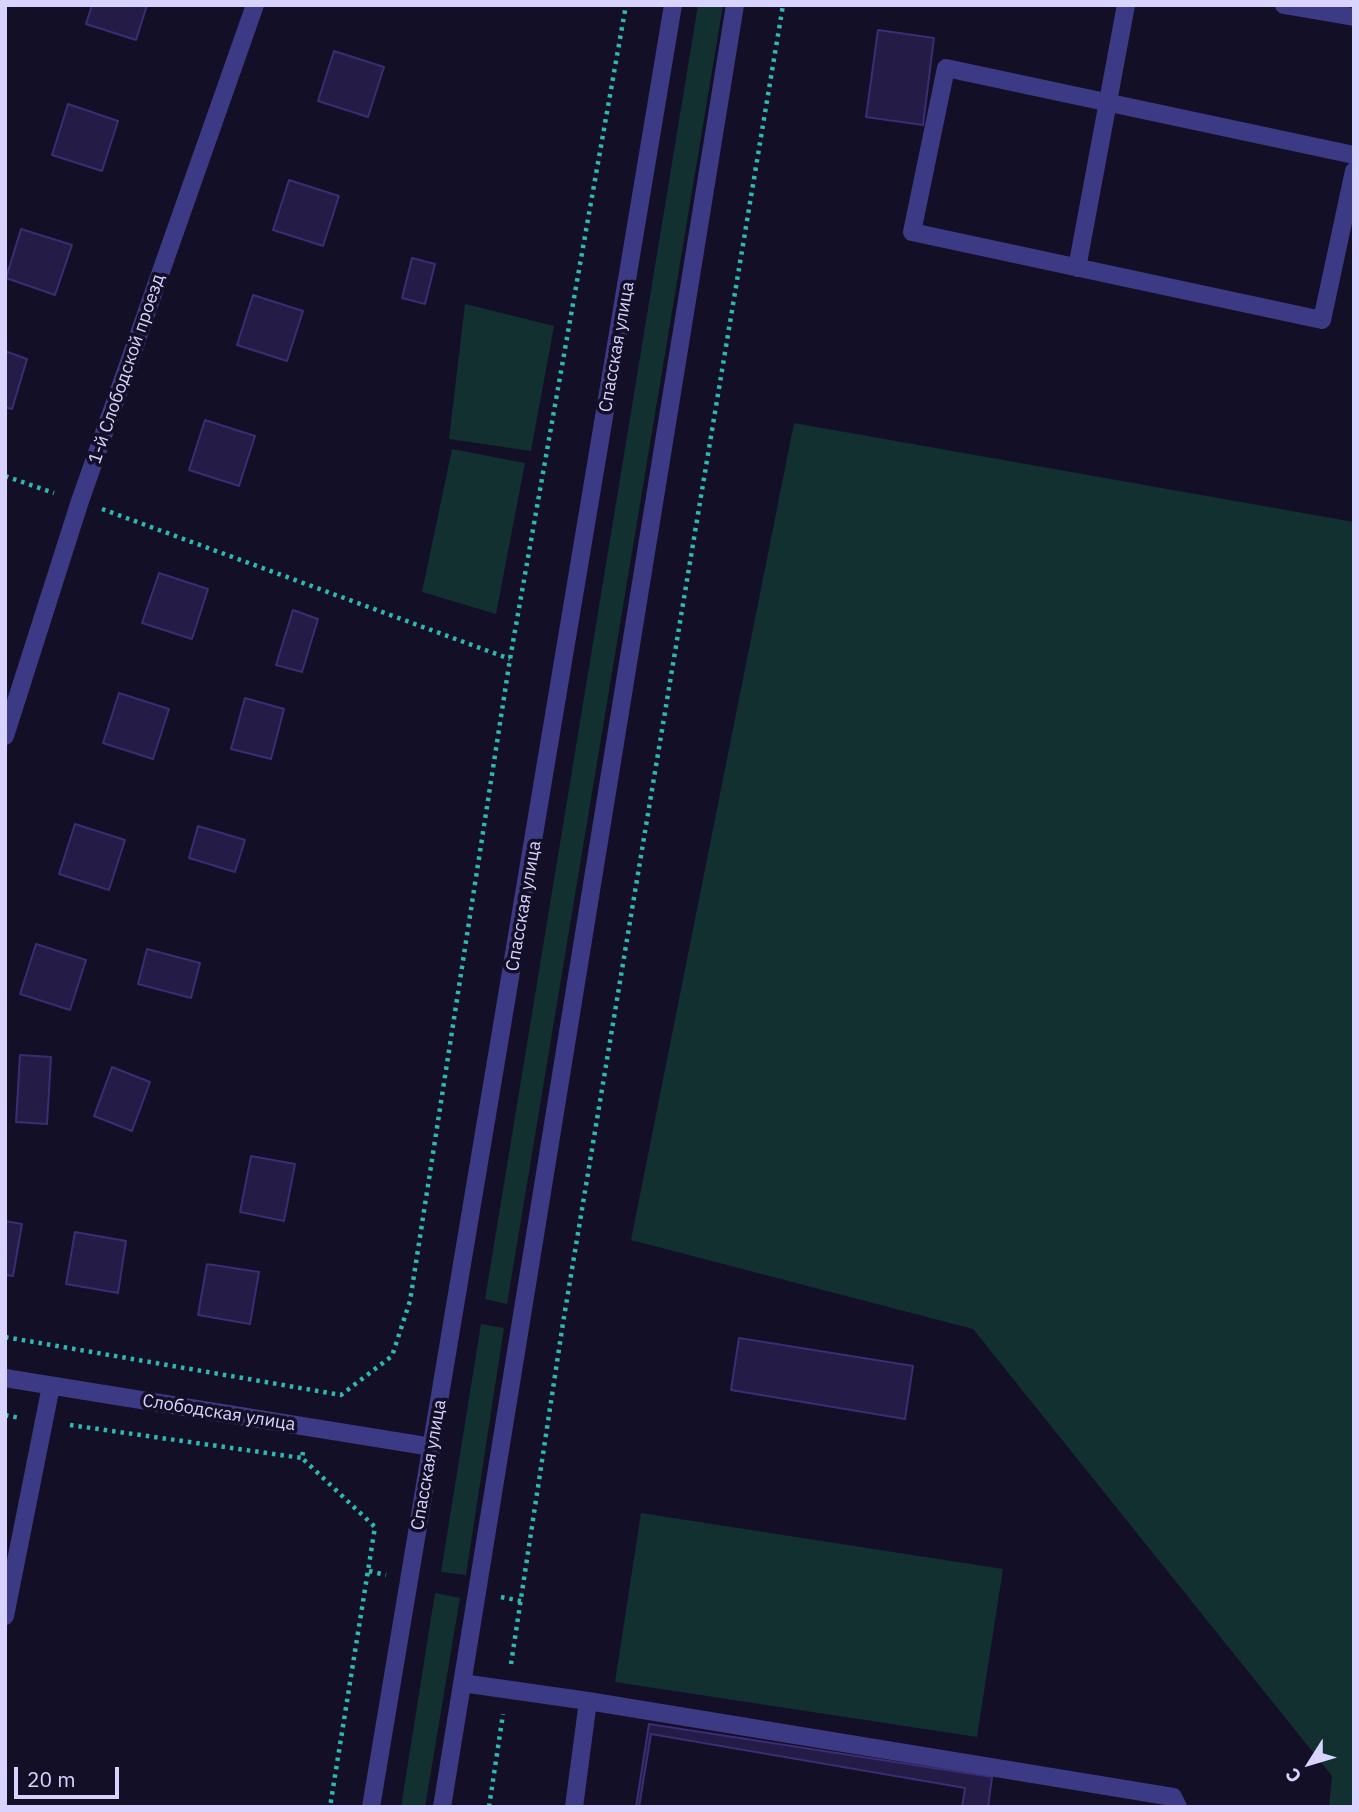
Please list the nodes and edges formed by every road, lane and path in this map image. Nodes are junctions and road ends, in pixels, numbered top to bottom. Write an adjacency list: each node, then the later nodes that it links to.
1 (255, 5): 14 (street, 1-й Слободской проезд)
2 (625, 5): 15 (path)
3 (673, 5): 24 (street, Спасская улица)
4 (735, 5): 28 (street)
5 (783, 5): 29 (path)
6 (1126, 5): 9 (street)
7 (1284, 5): 8 (street)
8 (1354, 17)
9 (1108, 104): 10 (street); 12 (street); 12 (street)
10 (1354, 155)
11 (1354, 171): 12 (street)
12 (1077, 268)
13 (5, 477): 14 (path)
14 (80, 501): 15 (path); 16 (street, 1-й Слободской проезд)
15 (510, 659): 20 (path)
16 (5, 736)
17 (5, 1337): 20 (path)
18 (5, 1378): 19 (street, Слободская улица)
19 (51, 1386): 22 (street); 23 (street, Слободская улица)
20 (308, 1389): 23 (path)
21 (5, 1415): 22 (path)
22 (43, 1422): 25 (path); 30 (street)
23 (306, 1427): 24 (street, Слободская улица); 25 (path)
24 (432, 1447): 27 (street, Спасская улица)
25 (302, 1458): 26 (path)
26 (369, 1571): 27 (path); 34 (path)
27 (410, 1579): 35 (street, Спасская улица)
28 (477, 1592): 29 (path); 31 (street)
29 (521, 1601): 32 (path)
30 (5, 1616)
31 (462, 1683): 32 (street); 36 (street)
32 (507, 1690): 33 (street); 37 (path)
33 (588, 1701): 38 (street); 39 (street)
34 (330, 1807)
35 (372, 1807)
36 (442, 1807)
37 (489, 1807)
38 (574, 1807)
39 (1178, 1807)

